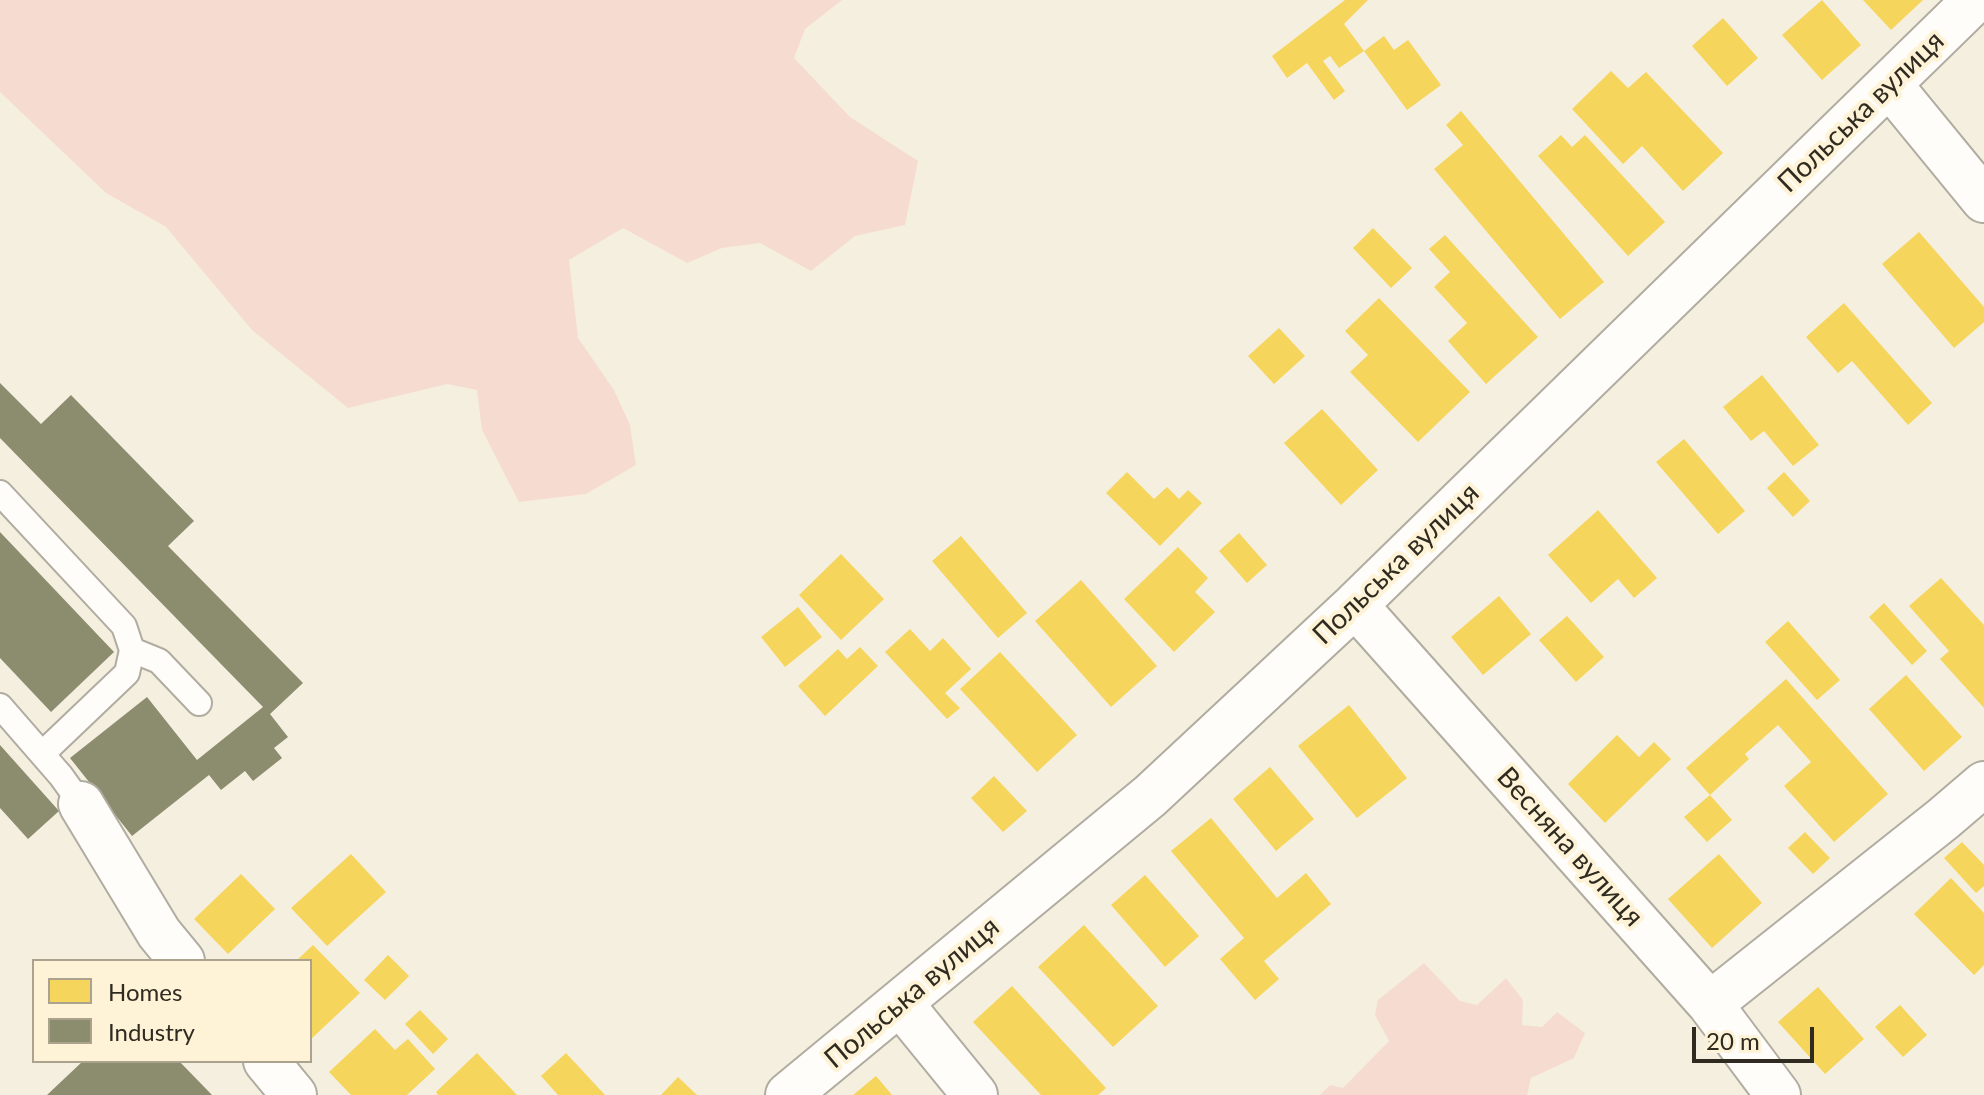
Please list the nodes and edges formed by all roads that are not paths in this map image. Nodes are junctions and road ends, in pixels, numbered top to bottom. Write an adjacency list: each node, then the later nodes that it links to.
1 (1975, 0): 2 (street, Польська вулиця)
2 (1889, 84): 3 (street); 5 (street, Польська вулиця)
3 (1984, 200)
4 (0, 493): 6 (lane)
5 (1355, 605): 13 (street, Польська вулиця); 14 (street, Весняна вулиця)
6 (132, 650): 7 (lane); 9 (lane)
7 (199, 703)
8 (0, 706): 9 (lane)
9 (42, 754): 11 (lane)
10 (1984, 784): 14 (street)
11 (81, 804): 12 (street)
12 (180, 959)
13 (900, 1003): 17 (street, Польська вулиця); 18 (street)
14 (1710, 1004): 19 (street, Весняна вулиця)
15 (268, 1063): 16 (street)
16 (294, 1095)
17 (788, 1095)
18 (975, 1095)
19 (1778, 1095)

